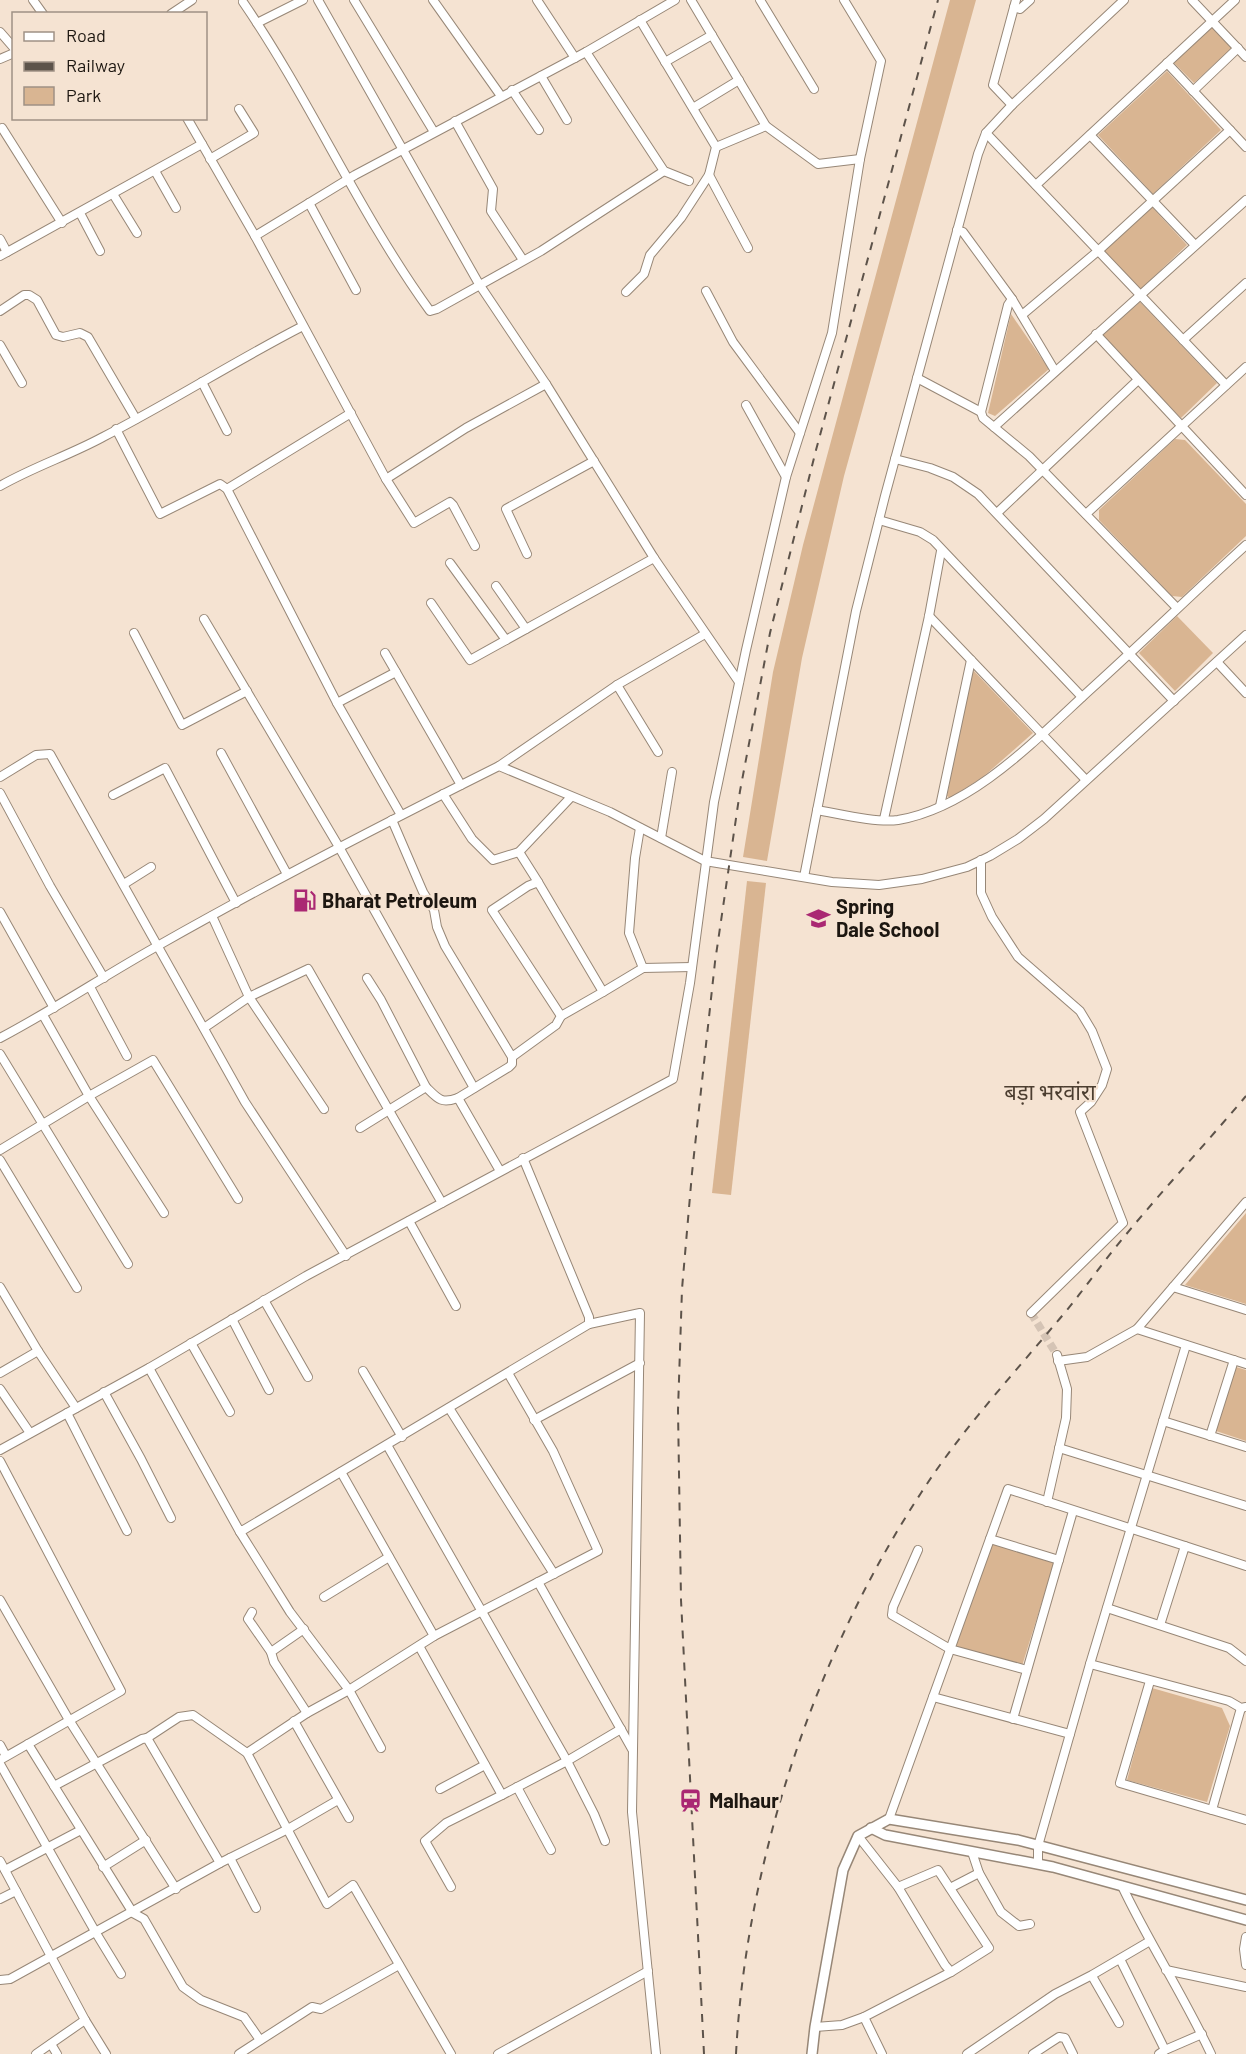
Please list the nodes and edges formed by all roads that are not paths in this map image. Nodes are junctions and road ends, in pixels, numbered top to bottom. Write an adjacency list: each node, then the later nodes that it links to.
1 (192, 0): 17 (street)
2 (303, 0): 20 (street)
3 (318, 0): 52 (street)
4 (354, 0): 46 (street)
5 (433, 0): 35 (street)
6 (537, 0): 27 (street)
7 (675, 0): 18 (street)
8 (691, 0): 22 (street)
9 (760, 0): 32 (street)
10 (844, 0): 54 (street)
11 (1030, 0): 16 (street)
12 (1124, 0): 36 (street)
13 (1192, 0): 19 (street)
14 (1235, 0): 19 (street)
15 (243, 2): 20 (street)
16 (1015, 4): 36 (street)
17 (174, 12)
18 (640, 20): 25 (street); 28 (street)
19 (1212, 21): 24 (street); 29 (street)
20 (257, 23): 58 (street)
21 (0, 32): 23 (street)
22 (712, 35): 28 (street); 31 (street)
23 (12, 47)
24 (1238, 48): 26 (street); 34 (street)
25 (586, 52): 27 (street); 56 (street)
26 (1246, 57)
27 (575, 58): 30 (street)
28 (665, 62): 37 (street)
29 (1167, 63): 34 (street); 48 (street)
30 (541, 76): 33 (street); 40 (street)
31 (739, 80): 37 (street); 42 (street)
32 (814, 89)
33 (512, 90): 35 (street); 44 (street)
34 (1193, 91): 45 (street)
35 (501, 96): 41 (street)
36 (1012, 105): 47 (street)
37 (693, 108): 50 (street)
38 (239, 109): 53 (street)
39 (188, 120): 49 (street)
40 (567, 120)
41 (455, 121): 46 (street); 77 (street)
42 (766, 126): 50 (street); 54 (street)
43 (2, 128): 67 (street)
44 (539, 130)
45 (1230, 130): 51 (street); 62 (street)
46 (434, 132): 52 (street)
47 (987, 133): 60 (street); 68 (street)
48 (1090, 135): 60 (street); 62 (street)
49 (202, 144): 53 (street); 55 (street)
50 (716, 147): 57 (street)
51 (1246, 147)
52 (403, 149): 58 (street); 79 (street)
53 (210, 159): 70 (street)
54 (860, 159): 107 (street)
55 (155, 171): 61 (street); 65 (street)
56 (664, 171): 59 (street); 77 (street)
57 (709, 175): 73 (street); 82 (street)
58 (347, 180): 64 (street); 79 (street)
59 (689, 181)
60 (1036, 185): 74 (street)
61 (113, 194): 66 (street); 69 (street)
62 (1152, 200): 72 (street); 74 (street)
63 (1246, 200): 72 (street)
64 (309, 203): 70 (street); 80 (street)
65 (176, 208)
66 (80, 213): 67 (street); 75 (street)
67 (62, 223): 76 (street)
68 (957, 230): 84 (street); 93 (street)
69 (136, 233)
70 (255, 236): 87 (street)
71 (0, 239): 76 (street)
72 (1195, 245): 83 (street)
73 (748, 248)
74 (1098, 250): 83 (street); 86 (street)
75 (100, 251)
76 (4, 254)
77 (523, 261): 79 (street)
78 (1246, 283): 89 (street)
79 (479, 284): 97 (street)
80 (357, 290)
81 (706, 291): 107 (street)
82 (626, 292)
83 (1140, 295): 88 (street); 89 (street)
84 (1012, 299): 86 (street); 100 (street)
85 (0, 311): 102 (street)
86 (1022, 315): 92 (street)
87 (303, 326): 95 (street); 101 (street)
88 (1096, 334): 92 (street); 94 (street)
89 (1183, 340): 98 (street)
90 (0, 345): 96 (street)
91 (1246, 368): 98 (street)
92 (1056, 371): 104 (street)
93 (916, 378): 100 (street); 108 (street)
94 (1138, 380): 103 (street); 110 (street)
95 (202, 382): 102 (street); 106 (street)
96 (22, 383)
97 (546, 384): 109 (street); 112 (street)
98 (1226, 385): 103 (street)
99 (746, 405): 111 (street)
100 (981, 412): 104 (street)
101 (351, 413): 112 (street); 114 (street)
102 (136, 419): 105 (street)
103 (1181, 426): 115 (street); 117 (street)
104 (994, 427): 110 (street)
105 (117, 429): 113 (street); 114 (street)
106 (227, 431)
107 (800, 433): 111 (street)
108 (895, 459): 116 (street); 118 (street)
109 (594, 461): 122 (street); 123 (street)
110 (1043, 470): 116 (street); 117 (street)
111 (786, 477): 140 (street)
112 (386, 479): 120 (street)
113 (0, 486)
114 (227, 489): 146 (street)
115 (1246, 495)
116 (997, 513): 136 (street)
117 (1086, 514): 127 (street)
118 (879, 520): 121 (street); 160 (street)
119 (1246, 544): 127 (street)
120 (475, 546)
121 (941, 550): 128 (street); 144 (street)
122 (526, 554)
123 (654, 558): 130 (street); 132 (street)
124 (450, 563): 134 (street)
125 (496, 586): 130 (street)
126 (431, 603): 134 (street)
127 (1177, 608): 136 (street)
128 (929, 616): 137 (street); 162 (street)
129 (204, 619): 142 (street)
130 (526, 629): 134 (street)
131 (134, 633): 142 (street)
132 (705, 634): 140 (street); 141 (street)
133 (1246, 635): 138 (street)
134 (506, 640)
135 (384, 653): 139 (street)
136 (1129, 654): 144 (street); 145 (street)
137 (971, 660): 147 (street); 159 (street)
138 (1217, 662): 143 (street); 145 (street)
139 (396, 672): 146 (street); 154 (street)
140 (739, 682): 169 (street)
141 (617, 685): 148 (street); 150 (street)
142 (247, 691): 166 (street)
143 (1246, 693)
144 (1082, 697): 147 (street)
145 (1174, 701): 153 (street)
146 (337, 703): 161 (street)
147 (1042, 734): 153 (street); 159 (street)
148 (658, 752)
149 (221, 753): 171 (street)
150 (498, 766): 154 (street); 158 (street)
151 (672, 772): 165 (street)
152 (0, 777): 174 (street)
153 (1086, 780): 168 (street)
154 (461, 785): 156 (street)
155 (0, 793): 181 (street)
156 (443, 794): 161 (street); 167 (street)
157 (112, 795): 175 (street)
158 (571, 797): 164 (street); 167 (street)
159 (940, 806): 162 (street)
160 (817, 810): 162 (street); 172 (street)
161 (401, 815): 163 (street)
162 (884, 819)
163 (392, 820): 166 (street); 193 (street)
164 (640, 828): 165 (street); 180 (street)
165 (661, 838): 169 (street)
166 (339, 847): 171 (street); 195 (street)
167 (519, 852): 173 (street)
168 (981, 860): 172 (street); 219 (street)
169 (705, 861): 172 (street); 179 (street)
170 (151, 867): 174 (street)
171 (287, 874): 175 (street)
172 (804, 877)
173 (538, 882): 184 (street); 188 (street)
174 (124, 884): 178 (street)
175 (236, 903): 177 (street)
176 (0, 912): 186 (street)
177 (212, 916): 178 (street); 185 (street)
178 (158, 945): 181 (street); 189 (street)
179 (692, 967): 180 (street); 203 (street)
180 (643, 968): 184 (street)
181 (104, 978): 183 (street)
182 (367, 978): 194 (street)
183 (90, 987): 186 (street); 192 (street)
184 (603, 992): 188 (street)
185 (249, 997): 189 (street); 198 (street); 199 (street)
186 (54, 1008): 187 (street)
187 (42, 1016): 190 (street); 196 (street)
188 (561, 1016): 193 (street)
189 (204, 1028): 211 (street)
190 (1, 1035)
191 (0, 1054): 200 (street)
192 (127, 1056)
193 (512, 1057): 195 (street)
194 (426, 1087): 197 (street); 199 (street)
195 (474, 1088): 197 (street)
196 (89, 1096): 200 (street); 206 (street); 209 (street)
197 (458, 1098): 205 (street)
198 (324, 1109)
199 (389, 1110): 201 (street); 208 (street)
200 (41, 1125): 202 (street); 212 (street)
201 (360, 1128)
202 (0, 1150)
203 (524, 1158): 205 (street); 221 (street)
204 (0, 1160): 214 (street)
205 (500, 1171): 208 (street)
206 (238, 1199)
207 (1246, 1202): 213 (street)
208 (442, 1203): 210 (street)
209 (164, 1213)
210 (409, 1221): 211 (street); 217 (street)
211 (346, 1256): 216 (street)
212 (128, 1264)
213 (1173, 1287): 218 (street); 222 (street)
214 (77, 1288)
215 (1, 1289): 225 (street)
216 (264, 1300): 220 (street); 233 (street)
217 (456, 1306)
218 (1246, 1310)
219 (1031, 1313)
220 (232, 1319): 223 (street); 235 (street)
221 (589, 1324): 227 (street); 232 (street)
222 (1137, 1329): 224 (street); 248 (street)
223 (191, 1343): 229 (street); 239 (street)
224 (1186, 1345): 226 (street); 242 (street)
225 (38, 1351): 231 (street); 237 (street)
226 (1234, 1360): 228 (street); 244 (street)
227 (640, 1363): 241 (street); 296 (street)
228 (1246, 1364)
229 (148, 1368): 236 (street); 259 (street)
230 (363, 1371): 245 (street)
231 (0, 1373)
232 (508, 1373): 238 (street); 241 (street)
233 (308, 1377)
234 (0, 1389): 243 (street)
235 (270, 1390)
236 (104, 1392): 237 (street); 256 (street)
237 (76, 1408): 240 (street)
238 (449, 1408): 245 (street); 266 (street)
239 (230, 1412)
240 (67, 1413): 243 (street); 258 (street)
241 (534, 1420): 266 (street)
242 (1163, 1421): 244 (street); 252 (street)
243 (30, 1433): 249 (street)
244 (1210, 1436): 247 (street)
245 (402, 1437): 246 (street)
246 (387, 1445): 251 (street); 271 (street)
247 (1246, 1447)
248 (1059, 1448): 252 (street); 253 (street)
249 (0, 1450)
250 (0, 1461): 288 (street)
251 (341, 1472): 259 (street); 263 (street)
252 (1147, 1474): 254 (street); 257 (street)
253 (1047, 1502): 255 (street); 260 (street)
254 (1246, 1506)
255 (1073, 1510): 257 (street); 264 (street)
256 (171, 1518)
257 (1131, 1529): 261 (street); 270 (street)
258 (128, 1532)
259 (240, 1532): 274 (street)
260 (990, 1539): 264 (street); 277 (street)
261 (1185, 1546): 265 (street); 273 (street)
262 (918, 1550): 277 (street)
263 (389, 1557): 268 (street); 275 (street)
264 (1059, 1560): 281 (street)
265 (1246, 1566)
266 (554, 1574): 267 (street)
267 (538, 1582): 271 (street); 290 (street)
268 (324, 1597)
269 (0, 1600): 288 (street)
270 (1107, 1608): 273 (street); 280 (street)
271 (482, 1611): 275 (street); 299 (street)
272 (252, 1612): 278 (street)
273 (1160, 1625): 279 (street)
274 (304, 1629): 278 (street); 283 (street)
275 (434, 1636): 276 (street)
276 (419, 1646): 283 (street); 301 (street)
277 (950, 1649): 281 (street); 284 (street)
278 (271, 1652): 286 (street)
279 (1246, 1661)
280 (1090, 1664): 282 (street); 291 (street)
281 (1027, 1670): 287 (street)
282 (1150, 1681): 285 (street); 307 (street)
283 (349, 1690): 286 (street); 295 (street)
284 (933, 1697): 287 (street); 309 (street)
285 (1244, 1708): 307 (street)
286 (307, 1713): 289 (street)
287 (1013, 1719): 291 (street)
288 (69, 1720): 294 (street); 300 (street)
289 (294, 1721): 297 (street); 306 (street)
290 (621, 1729): 296 (street); 299 (street)
291 (1070, 1734): 319 (street)
292 (147, 1738): 297 (street); 300 (street); 326 (street)
293 (0, 1744): 298 (street)
294 (28, 1744): 298 (street); 302 (street)
295 (381, 1748)
296 (633, 1750): 351 (street)
297 (247, 1753): 312 (street)
298 (2, 1760): 320 (street)
299 (567, 1761): 303 (street); 318 (street)
300 (98, 1763): 302 (street); 317 (street)
301 (485, 1765): 304 (street); 305 (street)
302 (54, 1786): 313 (street)
303 (517, 1788): 305 (street); 321 (street)
304 (440, 1789)
305 (502, 1796): 332 (street)
306 (338, 1800): 308 (street); 312 (street)
307 (1212, 1810): 310 (street)
308 (349, 1818)
309 (889, 1819): 311 (street); 314 (street); 315 (street)
310 (1246, 1820)
311 (871, 1828): 314 (street); 316 (street)
312 (288, 1829): 324 (street); 348 (street)
313 (81, 1830): 320 (street); 328 (street)
314 (885, 1835): 322 (street)
315 (988, 1835): 319 (street); 323 (street)
316 (858, 1836): 333 (street); 360 (street)
317 (146, 1840): 328 (street); 335 (street)
318 (604, 1841)
319 (1038, 1846): 327 (street); 338 (street)
320 (47, 1848): 329 (street); 343 (street)
321 (551, 1850)
322 (972, 1852): 323 (street); 330 (street)
323 (984, 1854): 327 (street)
324 (230, 1858): 326 (street); 339 (street)
325 (0, 1861): 329 (street)
326 (220, 1863): 335 (street)
327 (1038, 1864): 331 (street)
328 (103, 1866): 340 (street)
329 (5, 1870): 336 (street)
330 (979, 1873): 334 (street); 342 (street)
331 (1122, 1886): 341 (street); 345 (street)
332 (451, 1887)
333 (898, 1887): 334 (street); 352 (street)
334 (950, 1888): 352 (street)
335 (176, 1889): 340 (street)
336 (16, 1891): 337 (street); 346 (street)
337 (0, 1899)
338 (1246, 1900)
339 (256, 1908)
340 (133, 1913): 343 (street); 362 (street)
341 (1246, 1920)
342 (1030, 1924)
343 (96, 1933): 346 (street); 353 (street)
344 (1246, 1937): 349 (street)
345 (1150, 1941): 347 (street); 350 (street)
346 (51, 1957): 355 (street); 358 (street)
347 (1120, 1959): 354 (street); 365 (street)
348 (399, 1965): 362 (street); 370 (street)
349 (1246, 1965)
350 (1166, 1970): 356 (street); 361 (street)
351 (648, 1971): 371 (street); 372 (street)
352 (951, 1972): 357 (street)
353 (122, 1974)
354 (1092, 1976): 359 (street); 374 (street)
355 (0, 1980)
356 (1246, 1987)
357 (864, 2017): 360 (street); 373 (street)
358 (85, 2020): 363 (street); 368 (street)
359 (1119, 2023)
360 (815, 2027): 364 (street)
361 (1202, 2034): 365 (street); 377 (street)
362 (260, 2040): 369 (street)
363 (51, 2044): 366 (street); 367 (street)
364 (811, 2051)
365 (1162, 2052)
366 (36, 2054)
367 (57, 2054)
368 (106, 2054)
369 (239, 2054)
370 (451, 2054)
371 (498, 2054)
372 (656, 2054)
373 (882, 2054)
374 (967, 2054)
375 (1033, 2054): 376 (street)
376 (1073, 2054)
377 (1211, 2054)

